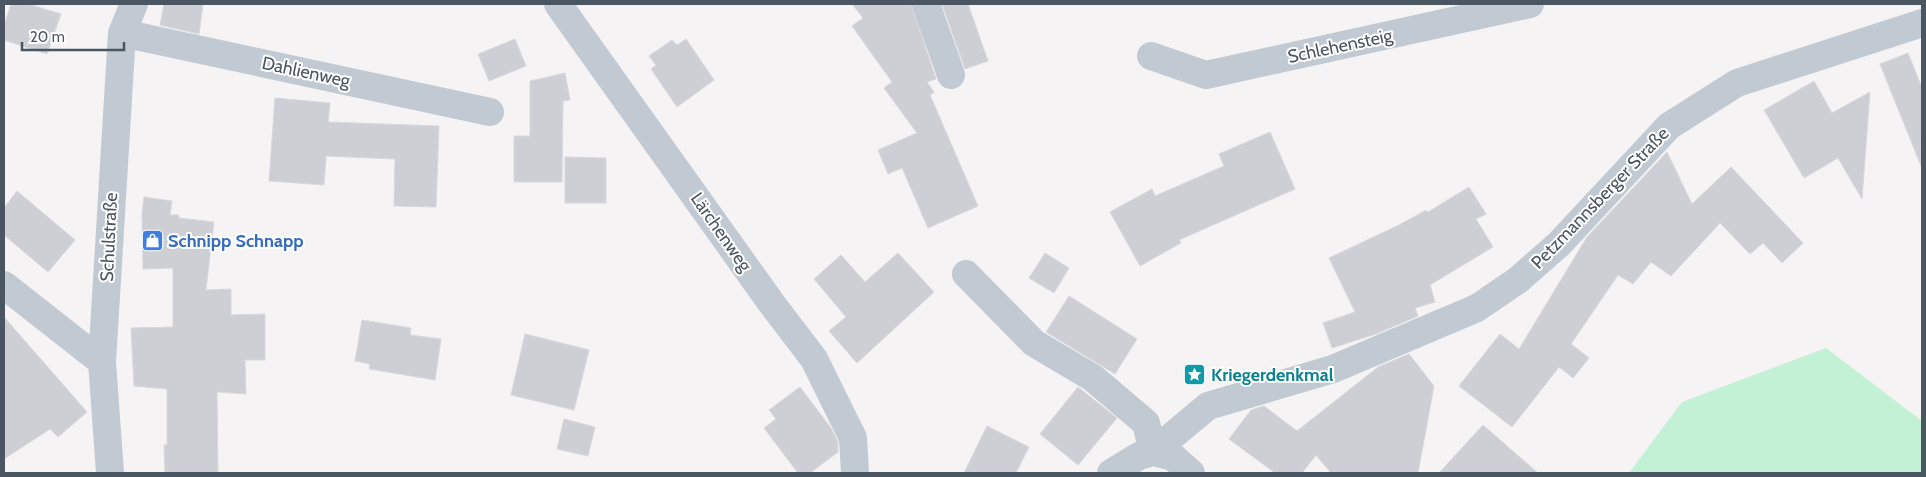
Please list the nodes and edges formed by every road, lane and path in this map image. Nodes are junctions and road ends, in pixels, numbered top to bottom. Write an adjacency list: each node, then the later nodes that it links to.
1 (134, 4): 6 (street, Schulstraße)
2 (558, 4): 15 (street, Lärchenweg)
3 (926, 4): 8 (street)
4 (1530, 4): 7 (street, Schlehensteig)
5 (1922, 23): 13 (street, Petzmannsberger Straße)
6 (122, 33): 9 (street, Dahlienweg); 12 (street, Schulstraße)
7 (1151, 56)
8 (951, 75)
9 (490, 112)
10 (966, 274): 13 (street)
11 (4, 285): 12 (street)
12 (102, 362): 14 (street, Schulstraße)
13 (1152, 452): 16 (street, Petzmannsberger Straße); 17 (street)
14 (110, 473)
15 (855, 473)
16 (1112, 473)
17 (1190, 473)

